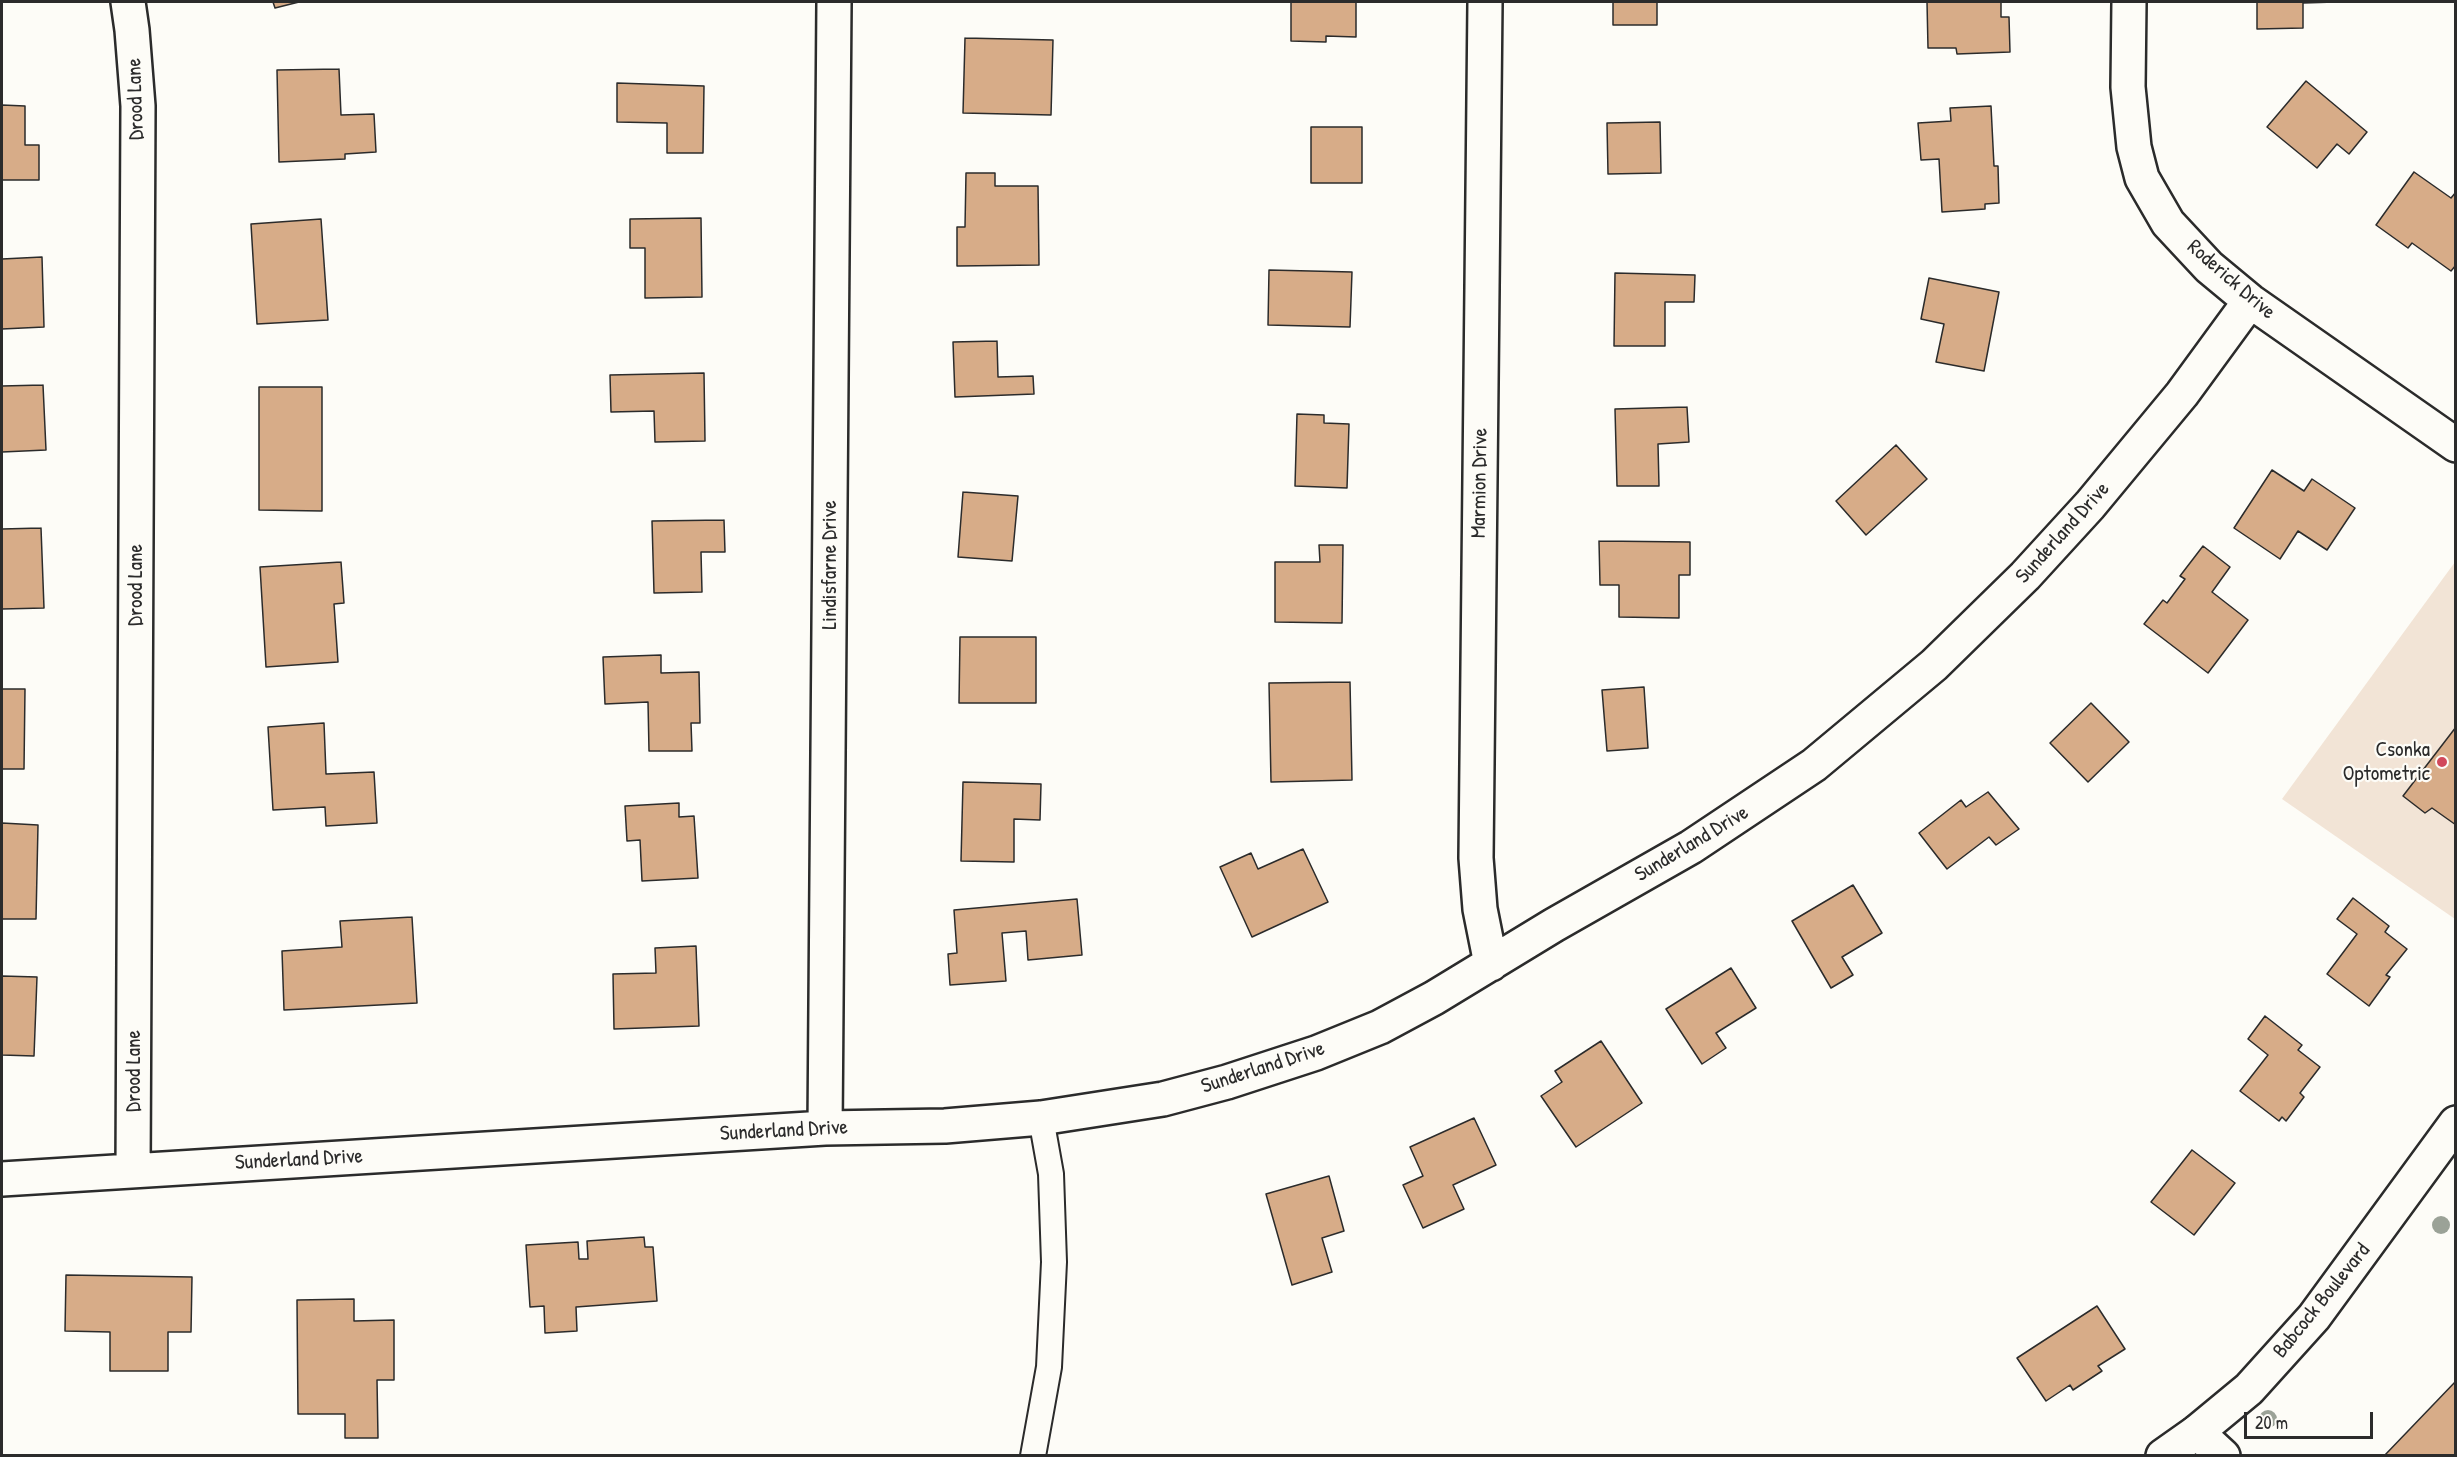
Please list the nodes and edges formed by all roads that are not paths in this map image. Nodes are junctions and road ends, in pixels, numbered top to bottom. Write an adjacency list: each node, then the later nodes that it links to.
1 (128, 2): 11 (street, Drood Lane)
2 (834, 2): 10 (street, Lindisfarne Drive)
3 (1485, 2): 7 (street, Marmion Drive)
4 (2129, 2): 5 (street, Roderick Drive)
5 (2250, 301): 6 (street, Roderick Drive); 7 (street, Sunderland Drive)
6 (2456, 445)
7 (1491, 964): 8 (street, Sunderland Drive)
8 (1041, 1118): 10 (street, Sunderland Drive); 14 (lane)
9 (2456, 1123): 13 (street, Babcock Boulevard)
10 (825, 1128): 11 (street, Sunderland Drive)
11 (133, 1170): 12 (street, Sunderland Drive)
12 (2, 1179)
13 (2198, 1432): 15 (street, Babcock Boulevard); 16 (street)
14 (1033, 1455)
15 (2163, 1455)
16 (2223, 1455)

